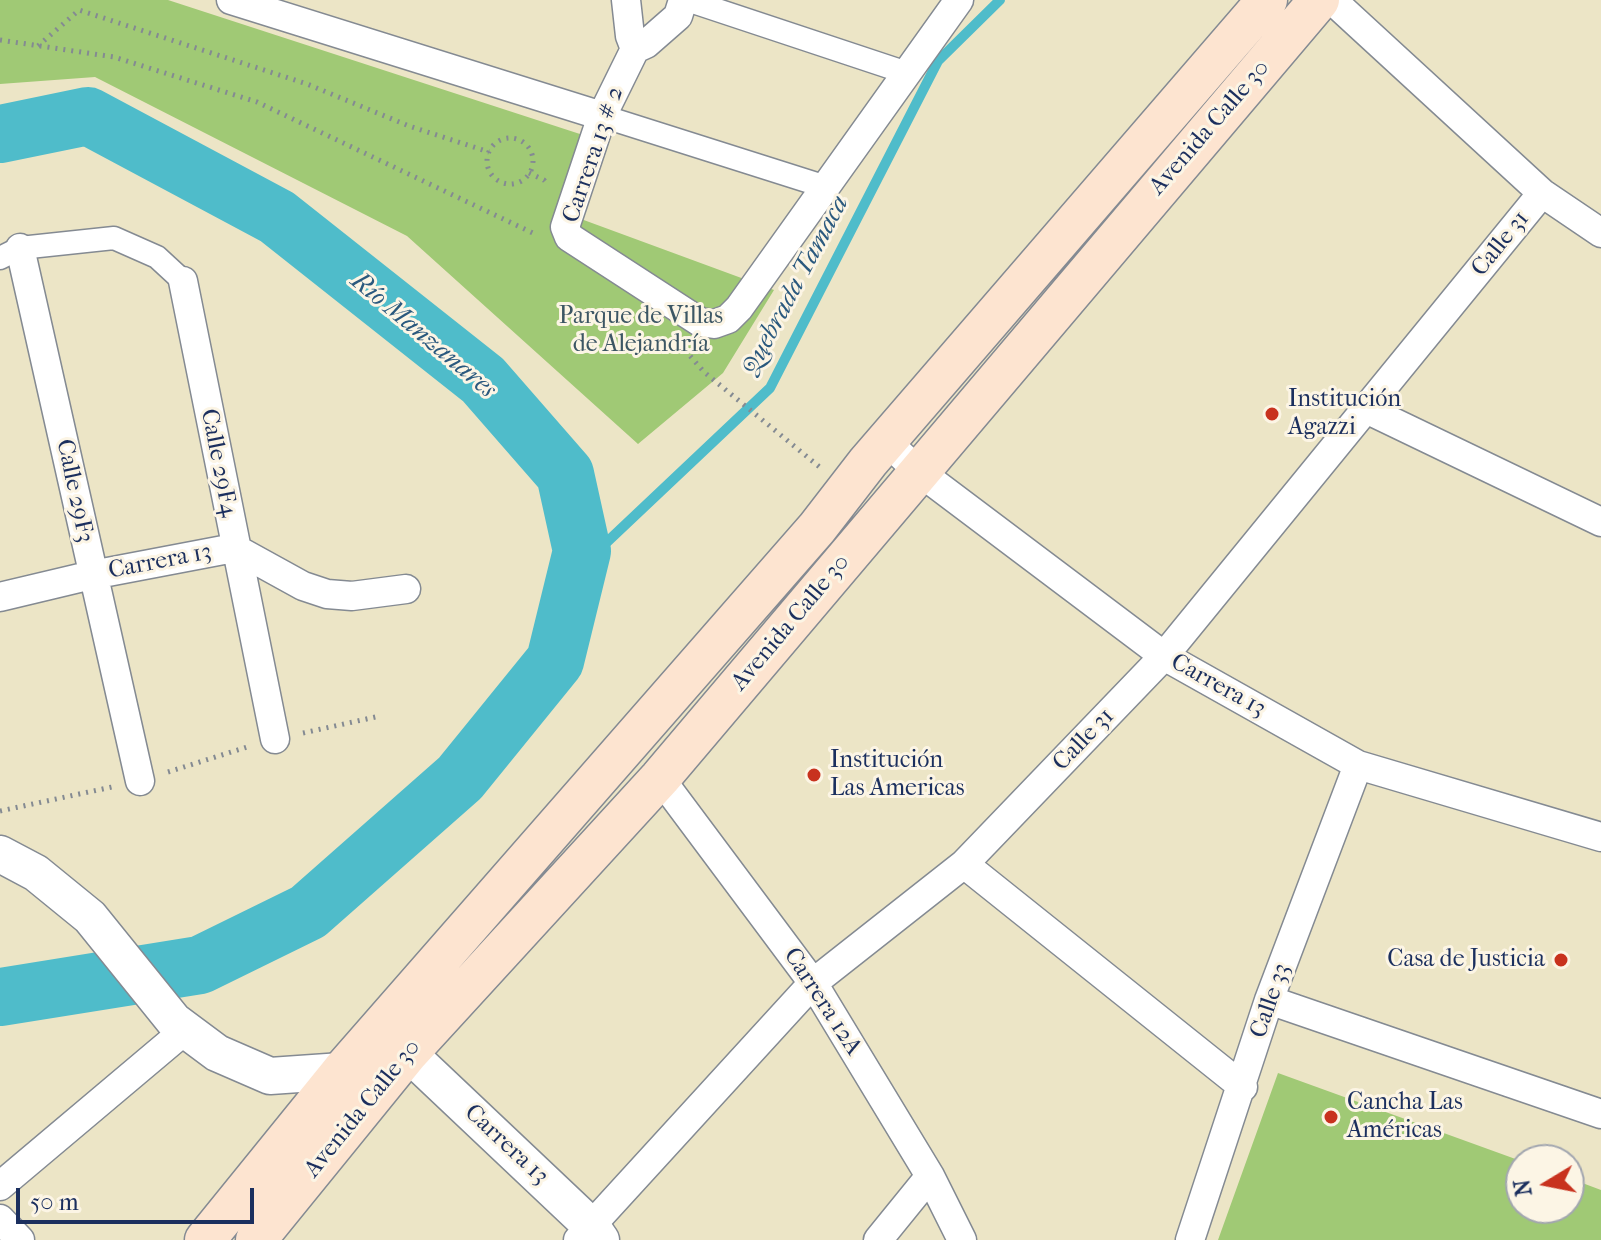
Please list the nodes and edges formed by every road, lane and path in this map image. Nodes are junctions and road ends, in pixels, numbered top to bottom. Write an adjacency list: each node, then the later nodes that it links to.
1 (231, 0): 8 (street)
2 (626, 0): 11 (street)
3 (685, 0): 11 (street, Carrera 13 # 2); 12 (street)
4 (959, 0): 12 (street, Carrera 13 # 2)
5 (1267, 0): 23 (main road, Avenida Calle 30)
6 (1319, 0): 24 (main road, Avenida Calle 30)
7 (1332, 0): 16 (street)
8 (308, 12): 13 (street)
9 (0, 40): 10 (path)
10 (38, 46): 14 (path); 18 (path)
11 (635, 49): 13 (street, Carrera 13 # 2)
12 (907, 73): 15 (street, Carrera 13 # 2)
13 (602, 116): 15 (street); 15 (street, Carrera 13 # 2)
14 (489, 152): 14 (path)
15 (826, 187)
16 (1542, 193): 17 (street); 22 (street, Calle 31)
17 (1601, 233)
18 (549, 240)
19 (10, 253): 20 (street); 28 (street, Calle 29F3)
20 (183, 281): 27 (street, Calle 29F4)
21 (681, 344): 25 (path)
22 (1366, 409): 26 (street); 31 (street, Calle 31)
23 (886, 441): 24 (street, Carrera 13); 25 (main road, Avenida Calle 30)
24 (917, 470): 31 (street, Carrera 13); 35 (main road, Avenida Calle 30)
25 (846, 490): 45 (main road, Avenida Calle 30)
26 (1601, 522)
27 (234, 548): 28 (street, Carrera 13); 29 (street, Carrera 13); 33 (street, Calle 29F4)
28 (92, 575): 30 (street, Carrera 13); 36 (street, Calle 29F3)
29 (406, 589)
30 (0, 597)
31 (1164, 656): 34 (street, Carrera 13); 40 (street, Calle 31)
32 (380, 716): 33 (path)
33 (275, 739): 36 (path)
34 (1358, 765): 38 (street, Carrera 13); 42 (street, Calle 33)
35 (660, 778): 41 (street, Carrera 12A); 44 (main road, Avenida Calle 30)
36 (140, 781): 37 (path)
37 (0, 811)
38 (1601, 837)
39 (0, 854): 43 (street)
40 (964, 864): 41 (street, Calle 31); 46 (street)
41 (813, 983): 48 (street, Carrera 12A); 51 (street, Calle 31)
42 (1269, 1000): 46 (street, Calle 33); 47 (street)
43 (179, 1026): 45 (street); 49 (street)
44 (408, 1053): 45 (street); 51 (street, Carrera 13); 54 (main road, Avenida Calle 30)
45 (342, 1071): 53 (main road, Avenida Calle 30)
46 (1243, 1087): 57 (street, Calle 33)
47 (1601, 1114)
48 (930, 1176): 55 (street); 56 (street, Carrera 12A)
49 (0, 1186)
50 (0, 1219): 52 (street)
51 (590, 1236)
52 (20, 1240)
53 (205, 1240)
54 (256, 1240)
55 (878, 1240)
56 (962, 1240)
57 (1190, 1240)

